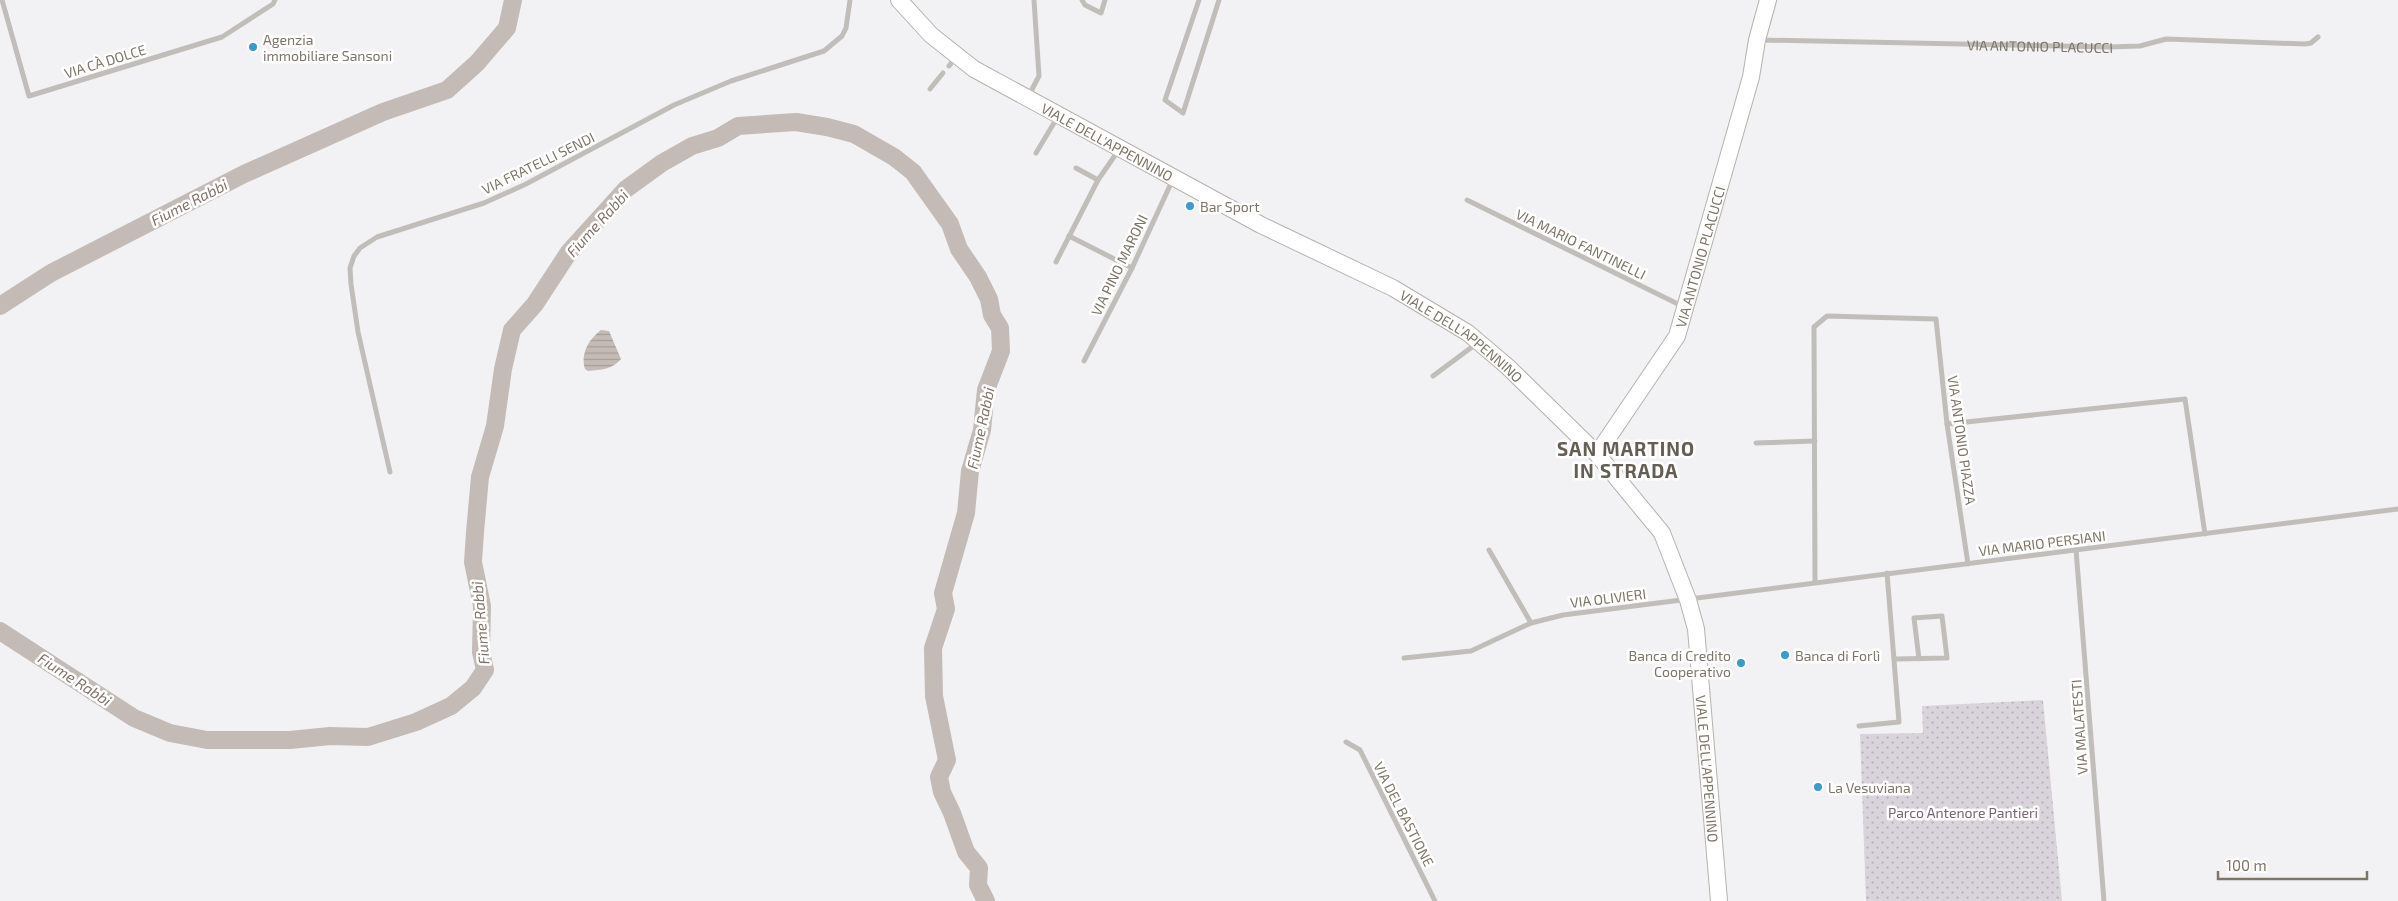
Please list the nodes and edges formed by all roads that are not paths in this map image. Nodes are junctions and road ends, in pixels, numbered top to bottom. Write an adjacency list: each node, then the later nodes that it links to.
1 (2, 0): 2 (street, VIA CÀ DOLCE)
2 (275, 0)
3 (850, 0): 34 (street, VIA FRATELLI SENDI)
4 (899, 0): 15 (main road, VIALE DELL'APPENNINO)
5 (1034, 0): 15 (street)
6 (1082, 0): 7 (street)
7 (1105, 0)
8 (1199, 0): 9 (street)
9 (1218, 0)
10 (1768, 0): 12 (main road, VIA ANTONIO PLACUCCI)
11 (2318, 37): 12 (street, VIA ANTONIO PLACUCCI)
12 (1757, 40): 26 (main road, VIA ANTONIO PLACUCCI)
13 (943, 73): 14 (street)
14 (930, 89)
15 (1027, 98): 16 (main road, VIALE DELL'APPENNINO)
16 (1058, 115): 17 (main road, VIALE DELL'APPENNINO); 18 (street)
17 (1119, 148): 20 (main road, VIALE DELL'APPENNINO); 21 (street)
18 (1036, 153)
19 (1076, 168): 21 (street)
20 (1173, 179): 25 (street, VIA PINO MARONI); 27 (main road, VIALE DELL'APPENNINO)
21 (1098, 180): 23 (street)
22 (1467, 200): 26 (street, VIA MARIO FANTINELLI)
23 (1069, 236): 24 (street); 25 (street)
24 (1056, 262)
25 (1132, 268): 28 (street, VIA PINO MARONI)
26 (1684, 308): 33 (main road, VIA ANTONIO PLACUCCI)
27 (1479, 342): 29 (street); 33 (main road, VIALE DELL'APPENNINO)
28 (1084, 361)
29 (1432, 376)
30 (1947, 424): 31 (street, VIA ANTONIO PIAZZA); 36 (street); 39 (street, VIA ANTONIO PIAZZA)
31 (1815, 441): 32 (street); 41 (street)
32 (1756, 443)
33 (1597, 454): 42 (main road, VIALE DELL'APPENNINO)
34 (390, 472)
35 (2398, 509): 36 (street, VIA MARIO PERSIANI)
36 (2205, 534): 38 (street, VIA MARIO PERSIANI)
37 (1489, 550): 43 (street)
38 (2076, 550): 39 (street, VIA MARIO PERSIANI); 51 (street, VIA MALATESTI)
39 (1968, 564): 40 (street, VIA MARIO PERSIANI)
40 (1887, 573): 41 (street, VIA MARIO PERSIANI); 45 (street)
41 (1815, 582): 42 (street, VIA MARIO PERSIANI)
42 (1688, 600): 43 (street, VIA OLIVIERI); 50 (main road, VIALE DELL'APPENNINO)
43 (1531, 624): 44 (street, VIA OLIVIERI)
44 (1404, 658)
45 (1896, 659): 46 (street); 47 (street)
46 (1919, 659): 46 (street)
47 (1859, 726)
48 (1346, 742): 49 (street, VIA DEL BASTIONE)
49 (1435, 901)
50 (1719, 901)
51 (2104, 901)

